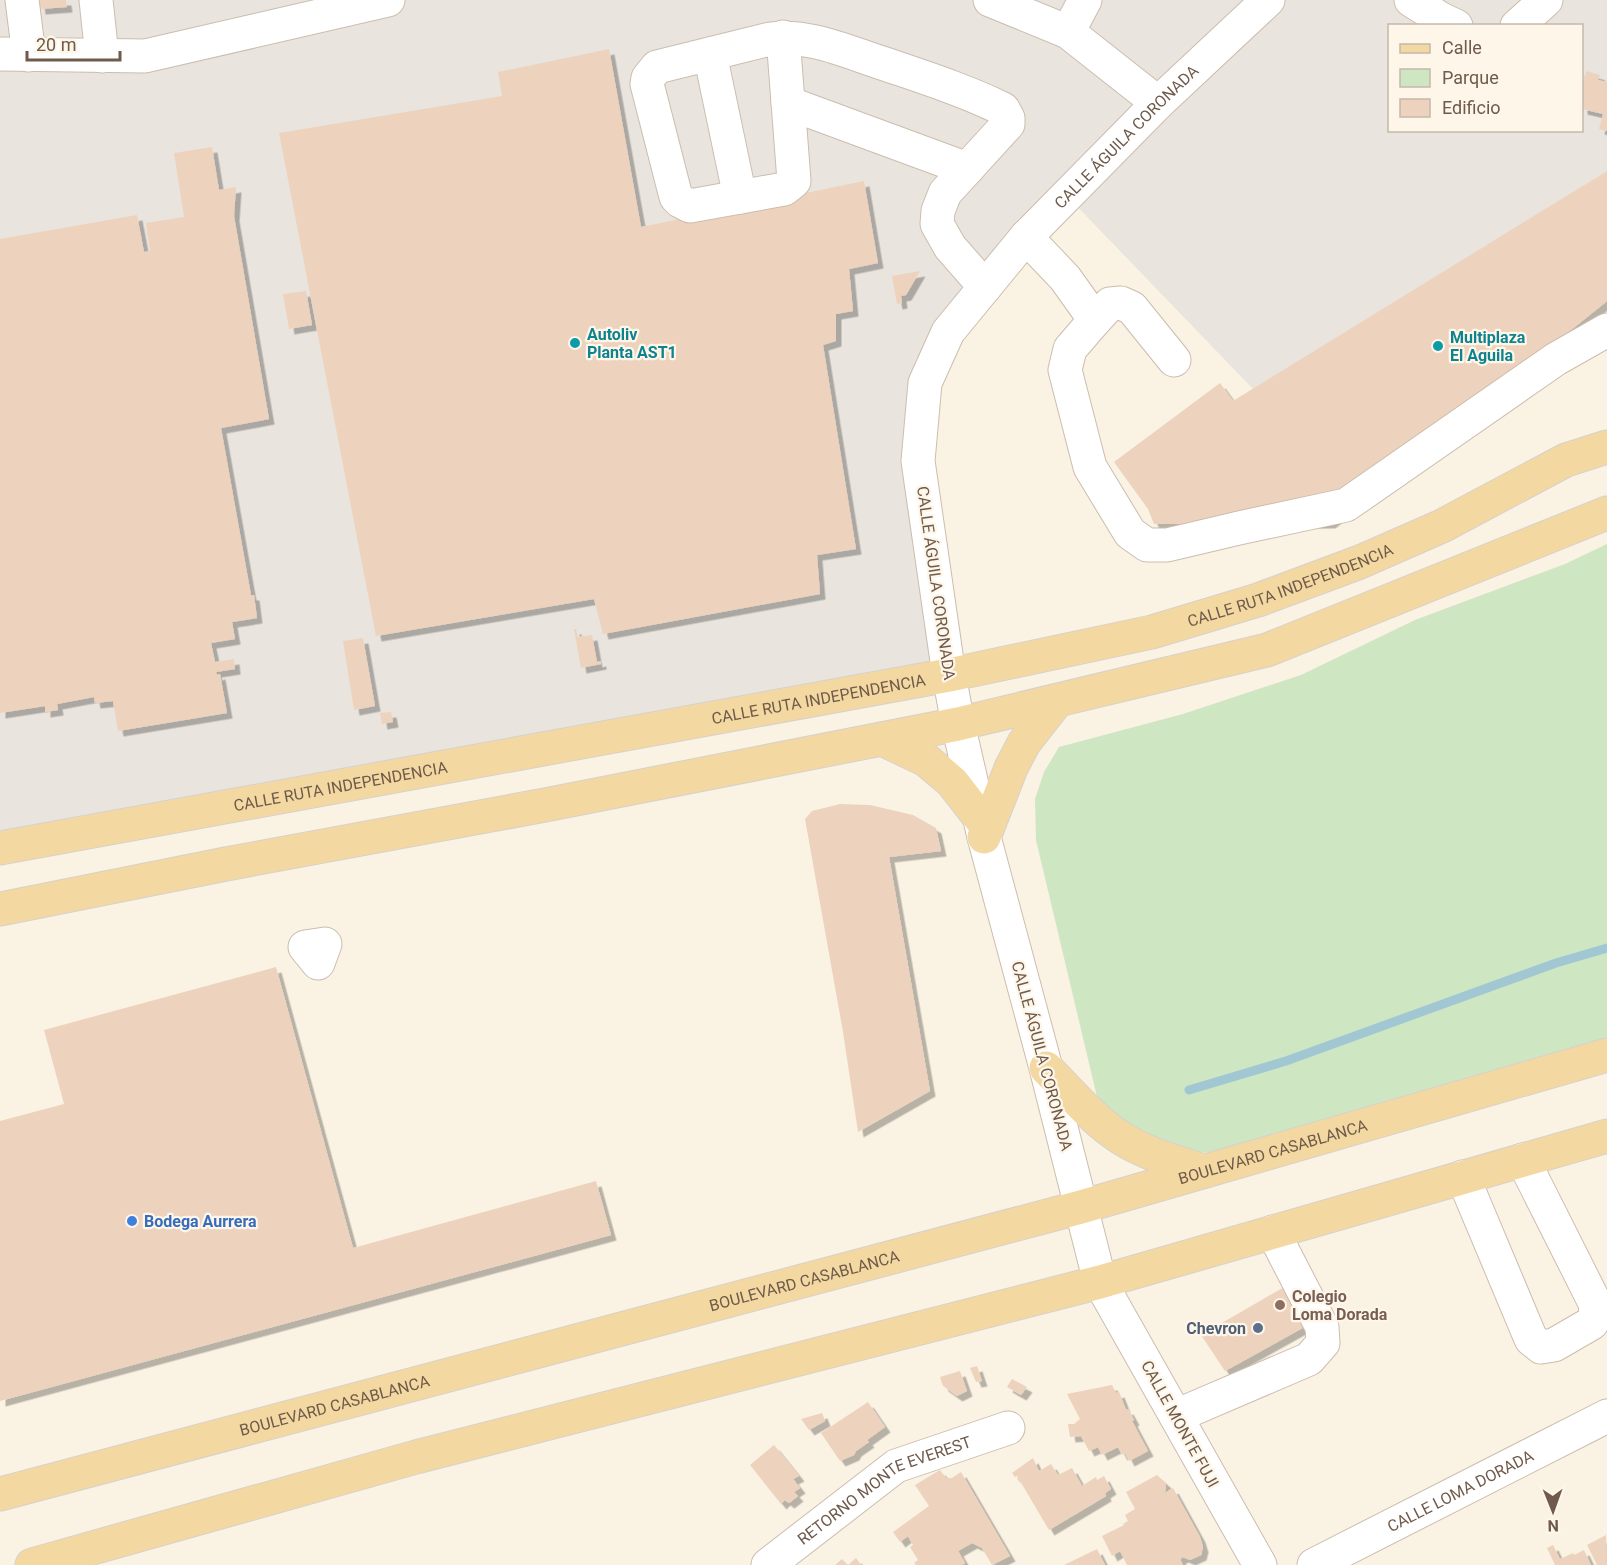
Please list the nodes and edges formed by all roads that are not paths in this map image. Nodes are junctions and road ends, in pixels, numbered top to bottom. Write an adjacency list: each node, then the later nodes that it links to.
1 (22, 0): 14 (street)
2 (96, 0): 15 (street)
3 (388, 0): 15 (street)
4 (990, 0): 11 (street)
5 (1085, 0): 11 (street)
6 (1268, 0): 17 (street, CALLE ÁGUILA CORONADA)
7 (1412, 0): 9 (street)
8 (1546, 0): 10 (street)
9 (1452, 24)
10 (1519, 24)
11 (1068, 32): 17 (street)
12 (783, 37): 13 (street); 16 (street); 18 (street)
13 (710, 54): 19 (street); 19 (street)
14 (14, 55): 15 (street)
15 (102, 56)
16 (788, 103): 18 (street); 19 (street)
17 (1158, 104): 20 (street, CALLE ÁGUILA CORONADA)
18 (967, 169): 21 (street)
19 (740, 197)
20 (1026, 237): 21 (street, CALLE ÁGUILA CORONADA); 22 (street)
21 (985, 287): 27 (street, CALLE ÁGUILA CORONADA)
22 (1095, 320): 23 (street); 24 (street)
23 (1607, 330)
24 (1174, 360)
25 (1607, 447): 27 (main road, CALLE RUTA INDEPENDENCIA)
26 (1607, 513): 28 (main road)
27 (949, 675): 29 (street, CALLE ÁGUILA CORONADA); 32 (main road, CALLE RUTA INDEPENDENCIA)
28 (1056, 702): 29 (main road); 31 (main road)
29 (958, 724): 30 (main road); 31 (street, CALLE ÁGUILA CORONADA)
30 (882, 739): 31 (main road); 33 (main road)
31 (982, 827): 35 (street, CALLE ÁGUILA CORONADA)
32 (0, 848)
33 (0, 909)
34 (1607, 1055): 38 (main road, BOULEVARD CASABLANCA)
35 (1046, 1068): 38 (main road); 40 (street, CALLE ÁGUILA CORONADA)
36 (1607, 1136): 37 (main road)
37 (1523, 1160): 39 (main road); 39 (street)
38 (1204, 1171): 40 (main road, BOULEVARD CASABLANCA)
39 (1463, 1177): 41 (main road)
40 (1081, 1207): 42 (street, CALLE ÁGUILA CORONADA); 46 (main road, BOULEVARD CASABLANCA)
41 (1273, 1232): 42 (main road); 43 (street)
42 (1100, 1282): 43 (street, CALLE MONTE FUJI); 47 (main road)
43 (1176, 1416): 49 (street, CALLE MONTE FUJI)
44 (1607, 1416): 50 (street, CALLE LOMA DORADA)
45 (1008, 1428): 48 (street, RETORNO MONTE EVEREST)
46 (0, 1494)
47 (43, 1564)
48 (768, 1565)
49 (1260, 1565)
50 (1314, 1565)

